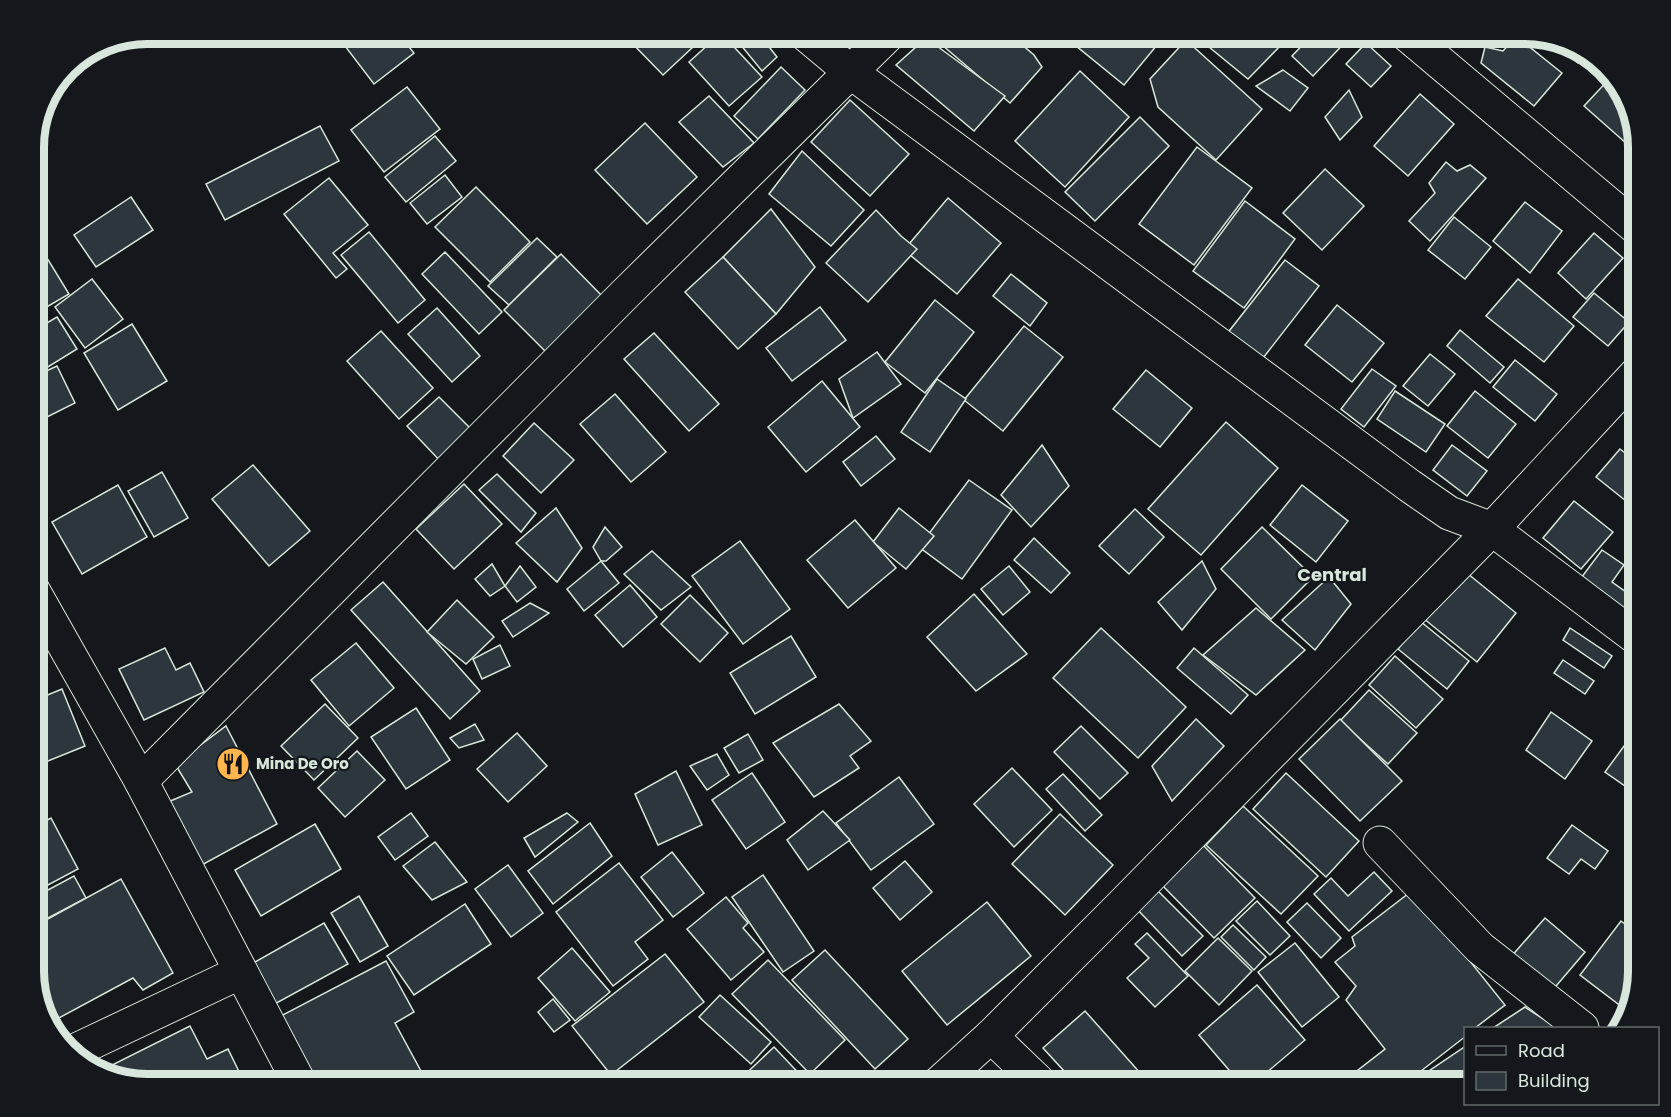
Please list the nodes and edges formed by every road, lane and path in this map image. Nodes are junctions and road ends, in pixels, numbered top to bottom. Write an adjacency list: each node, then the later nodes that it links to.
1 (817, 44): 4 (street)
2 (880, 44): 4 (street)
3 (1418, 44): 5 (street)
4 (852, 73): 7 (street); 10 (street)
5 (1628, 221)
6 (1628, 383): 7 (street)
7 (1492, 529): 9 (street); 14 (street)
8 (44, 609): 10 (street)
9 (1628, 631)
10 (141, 781): 12 (street)
11 (1380, 843): 13 (street)
12 (241, 972): 15 (street); 16 (street)
13 (1579, 1027)
14 (991, 1036): 17 (street); 18 (street)
15 (80, 1048)
16 (295, 1074)
17 (949, 1074)
18 (1031, 1074)

